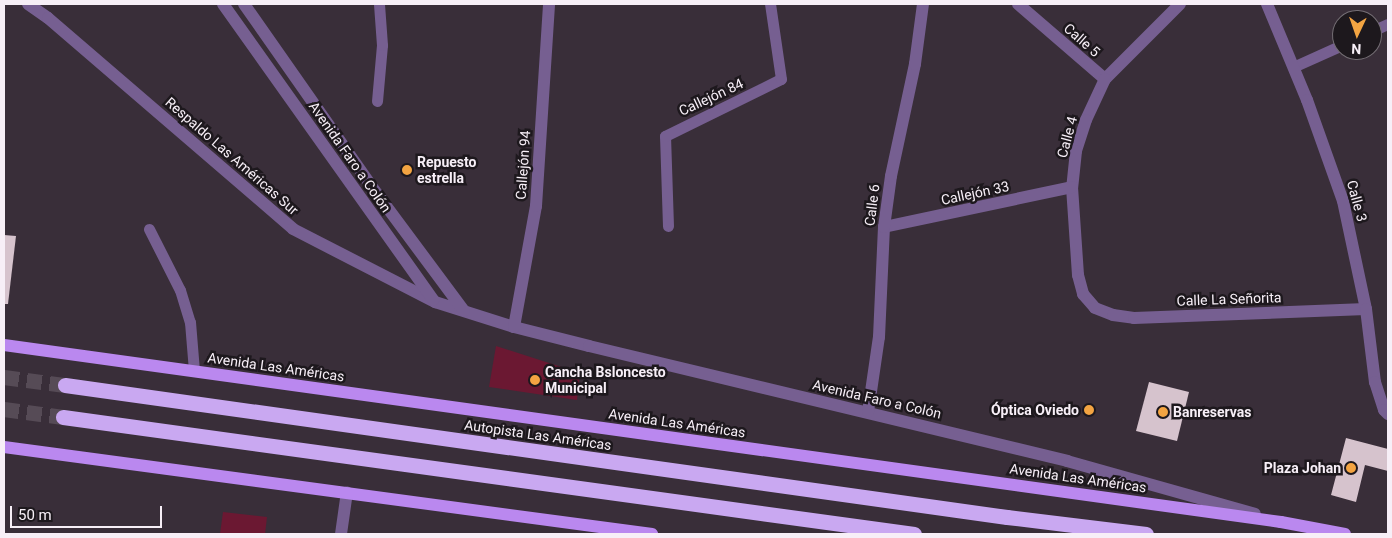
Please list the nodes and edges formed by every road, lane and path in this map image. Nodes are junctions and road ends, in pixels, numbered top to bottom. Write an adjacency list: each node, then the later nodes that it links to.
1 (28, 4): 19 (street, Respaldo Las Américas Sur)
2 (223, 4): 19 (street, Avenida Faro a Colón)
3 (244, 4): 22 (street, Avenida Faro a Colón)
4 (379, 4): 14 (lane)
5 (549, 4): 23 (street, Callejón 94)
6 (770, 4): 16 (lane, Callejón 84)
7 (923, 4): 17 (street, Calle 6)
8 (1018, 4): 13 (street, Calle 5)
9 (1180, 4): 13 (street, Calle 4)
10 (1267, 4): 12 (street, Calle 3)
11 (1332, 49): 12 (lane)
12 (1293, 67): 21 (street, Calle 3)
13 (1105, 79): 15 (street, Calle 4)
14 (377, 101)
15 (1072, 187): 17 (street, Callejón 33); 20 (street, Calle 4)
16 (668, 226)
17 (884, 228): 27 (street, Calle 6)
18 (149, 229): 25 (lane)
19 (435, 302): 22 (street, Avenida Faro a Colón)
20 (1095, 308): 21 (street, Calle La Señorita)
21 (1366, 309): 28 (street, Calle 3)
22 (464, 311): 23 (street, Avenida Faro a Colón)
23 (514, 327): 27 (street, Avenida Faro a Colón)
24 (4, 345): 25 (main road, Avenida Las Américas)
25 (194, 371): 33 (main road, Avenida Las Américas)
26 (65, 385): 32 (highway, Autopista Las Américas)
27 (868, 412): 33 (street, Avenida Faro a Colón)
28 (1388, 414)
29 (63, 417): 36 (highway)
30 (4, 447): 31 (main road)
31 (347, 492): 34 (street); 35 (main road)
32 (1007, 518): 37 (highway, Autopista Las Américas); 38 (highway, Autopista Las Américas)
33 (1281, 522): 39 (main road, Avenida Las Américas)
34 (342, 534)
35 (652, 534)
36 (914, 534)
37 (1107, 534)
38 (1146, 534)
39 (1345, 534)

